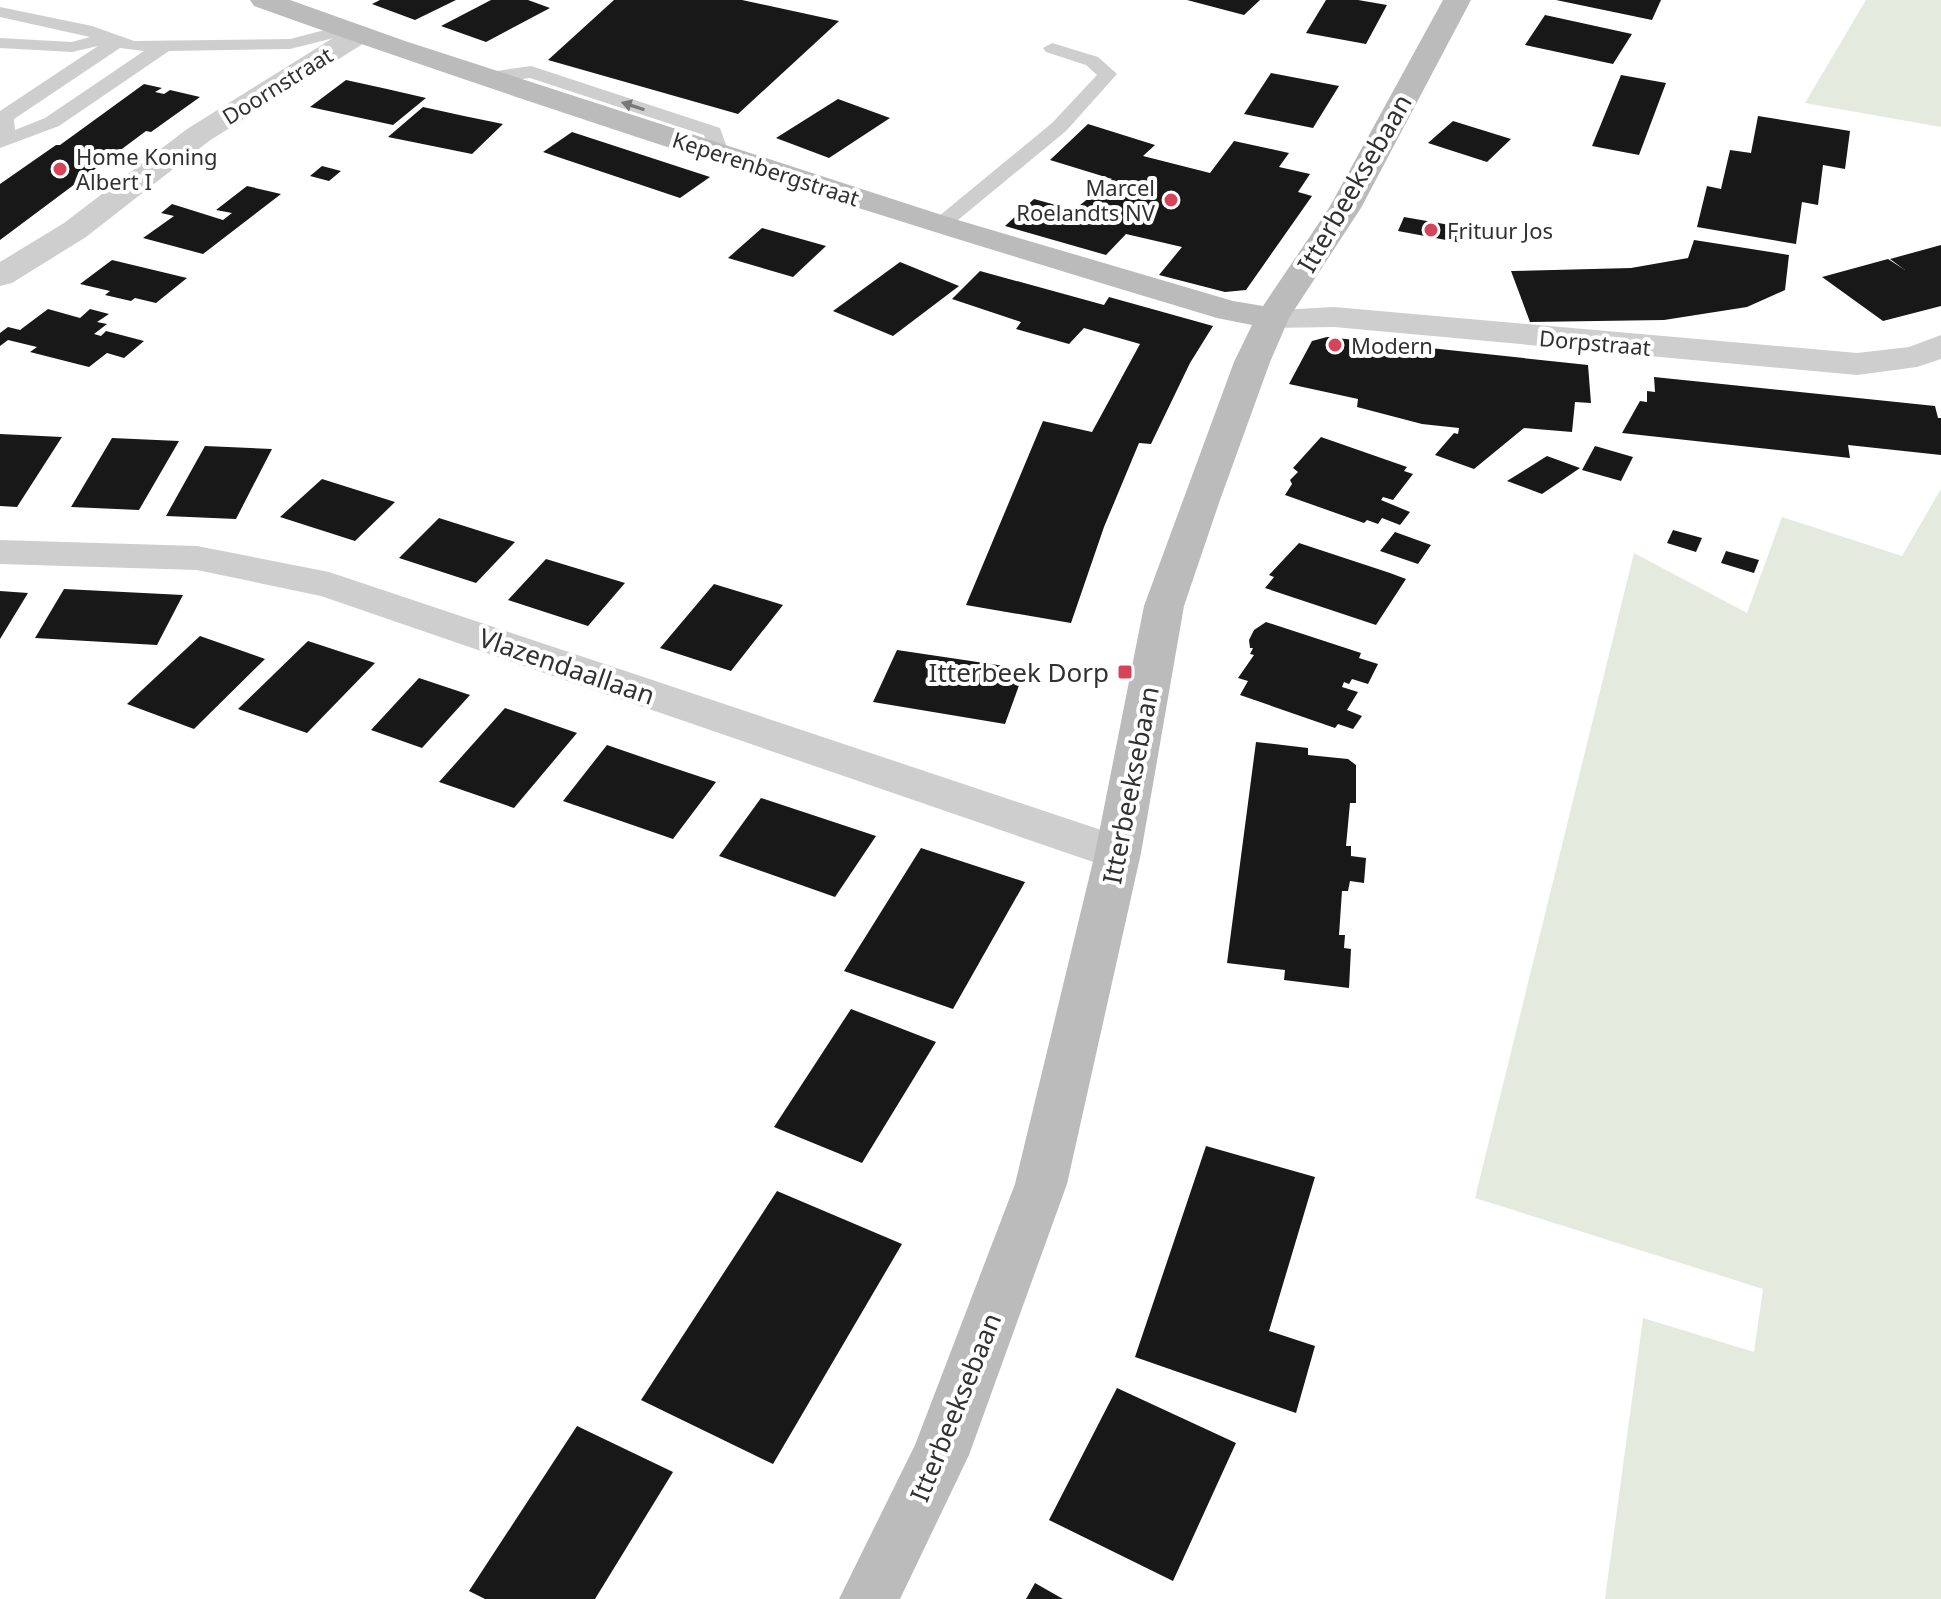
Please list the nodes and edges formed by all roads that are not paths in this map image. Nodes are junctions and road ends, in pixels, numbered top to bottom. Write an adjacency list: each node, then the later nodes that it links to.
1 (264, 0): 4 (main road, Keperenbergstraat)
2 (1457, 0): 12 (main road, Itterbeeksebaan)
3 (0, 12): 5 (lane)
4 (352, 32): 7 (lane); 10 (main road, Keperenbergstraat); 11 (street, Doornstraat)
5 (113, 40): 6 (lane); 7 (lane); 9 (lane)
6 (0, 43)
7 (163, 47): 9 (lane)
8 (1052, 48): 10 (lane)
9 (3, 140)
10 (940, 225): 12 (main road, Keperenbergstraat)
11 (0, 276)
12 (1272, 318): 13 (street, Dorpstraat); 15 (main road, Itterbeeksebaan)
13 (1933, 359)
14 (0, 552): 15 (street, Vlazendaallaan)
15 (1118, 853): 16 (main road, Itterbeeksebaan)
16 (869, 1599)

